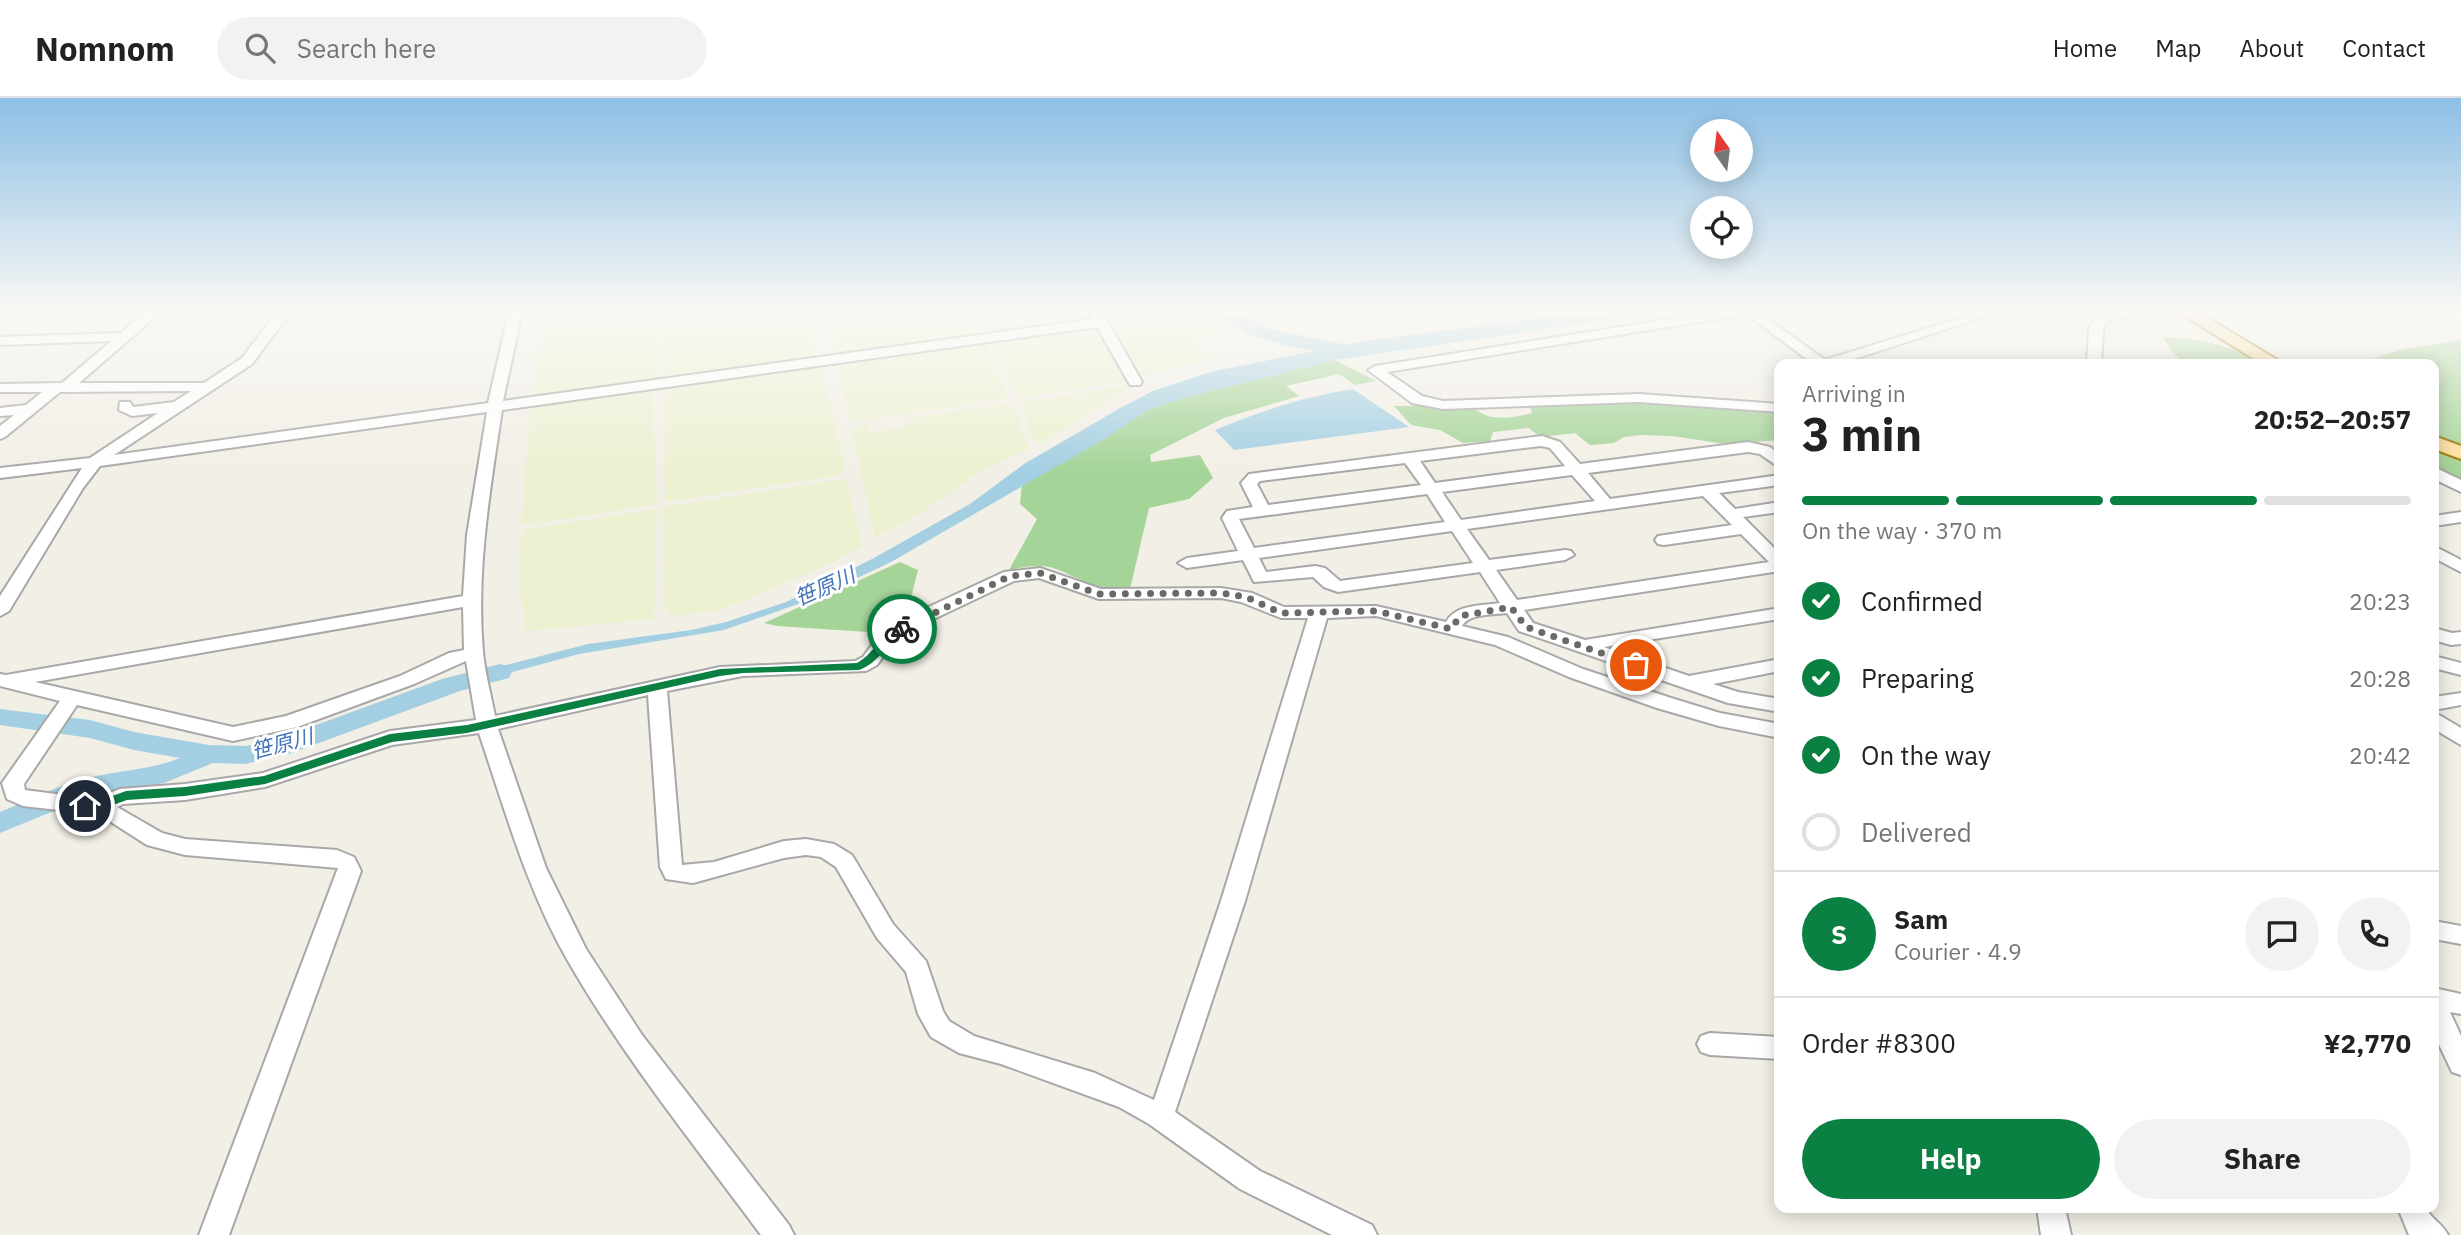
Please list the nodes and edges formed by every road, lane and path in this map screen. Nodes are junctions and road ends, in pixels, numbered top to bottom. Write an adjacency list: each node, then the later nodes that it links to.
1 (89, 365): 8 (street)
2 (241, 365): 9 (street)
3 (504, 365): 13 (street)
4 (777, 365): 13 (street)
5 (1125, 365): 7 (street)
6 (1406, 365): 14 (street)
7 (1135, 382)
8 (63, 386): 9 (street); 10 (street); 15 (street)
9 (207, 387): 12 (street)
10 (0, 388)
11 (125, 405): 12 (street)
12 (177, 406): 22 (street)
13 (496, 407): 22 (street); 48 (street)
14 (1774, 408)
15 (32, 409): 16 (street); 17 (street)
16 (0, 412)
17 (0, 434)
18 (2439, 444): 19 (main road)
19 (2461, 453)
20 (1410, 458): 23 (street); 28 (street); 32 (street)
21 (1774, 458): 23 (street)
22 (94, 462): 24 (street); 50 (street)
23 (1578, 470): 28 (street); 30 (street)
24 (0, 473)
25 (2439, 475): 27 (street)
26 (1774, 482): 29 (street)
27 (2461, 487)
28 (1432, 489): 32 (street); 36 (street)
29 (1707, 491): 30 (street); 33 (street)
30 (1607, 505): 36 (street)
31 (1774, 508): 33 (street)
32 (1263, 511): 41 (street)
33 (1731, 514): 37 (street)
34 (2461, 517): 35 (street)
35 (2439, 520)
36 (1456, 526): 41 (street); 46 (street)
37 (1745, 528): 38 (street); 39 (street)
38 (1664, 540)
39 (1771, 546)
40 (2439, 554): 44 (street)
41 (1248, 555): 43 (street); 46 (street)
42 (1565, 555): 46 (street)
43 (1187, 563)
44 (2460, 565): 47 (street)
45 (1774, 566): 49 (street)
46 (1484, 567): 49 (street)
47 (2439, 567)
48 (472, 600): 57 (street); 61 (street)
49 (1511, 607): 53 (street); 56 (street)
50 (0, 611)
51 (1319, 612): 53 (street); 63 (street); 83 (street)
52 (1774, 614): 56 (street)
53 (1451, 629): 70 (street)
54 (2439, 635): 55 (street)
55 (2461, 638)
56 (1585, 648): 62 (street)
57 (474, 654): 64 (street); 69 (street)
58 (2439, 663): 60 (street)
59 (1774, 666): 62 (street)
60 (2461, 669)
61 (4, 681): 64 (street)
62 (1687, 682): 67 (street)
63 (657, 686): 69 (street); 83 (street)
64 (72, 698): 72 (street)
65 (2459, 701): 66 (street)
66 (2439, 703)
67 (1774, 705)
68 (2439, 723): 71 (street)
69 (487, 725): 73 (street); 87 (street)
70 (1774, 730)
71 (2461, 738)
72 (18, 793): 73 (street); 74 (street)
73 (91, 806): 86 (street)
74 (0, 807)
75 (2439, 931): 76 (street)
76 (2461, 936)
77 (2439, 999): 78 (street)
78 (2461, 1004)
79 (2439, 1016): 82 (street)
80 (1710, 1044): 81 (street)
81 (1774, 1048)
82 (2461, 1064)
83 (1159, 1116): 88 (street)
84 (2052, 1213): 89 (street)
85 (2414, 1213): 90 (street)
86 (214, 1235)
87 (779, 1235)
88 (1362, 1235)
89 (2056, 1235)
90 (2433, 1235)

